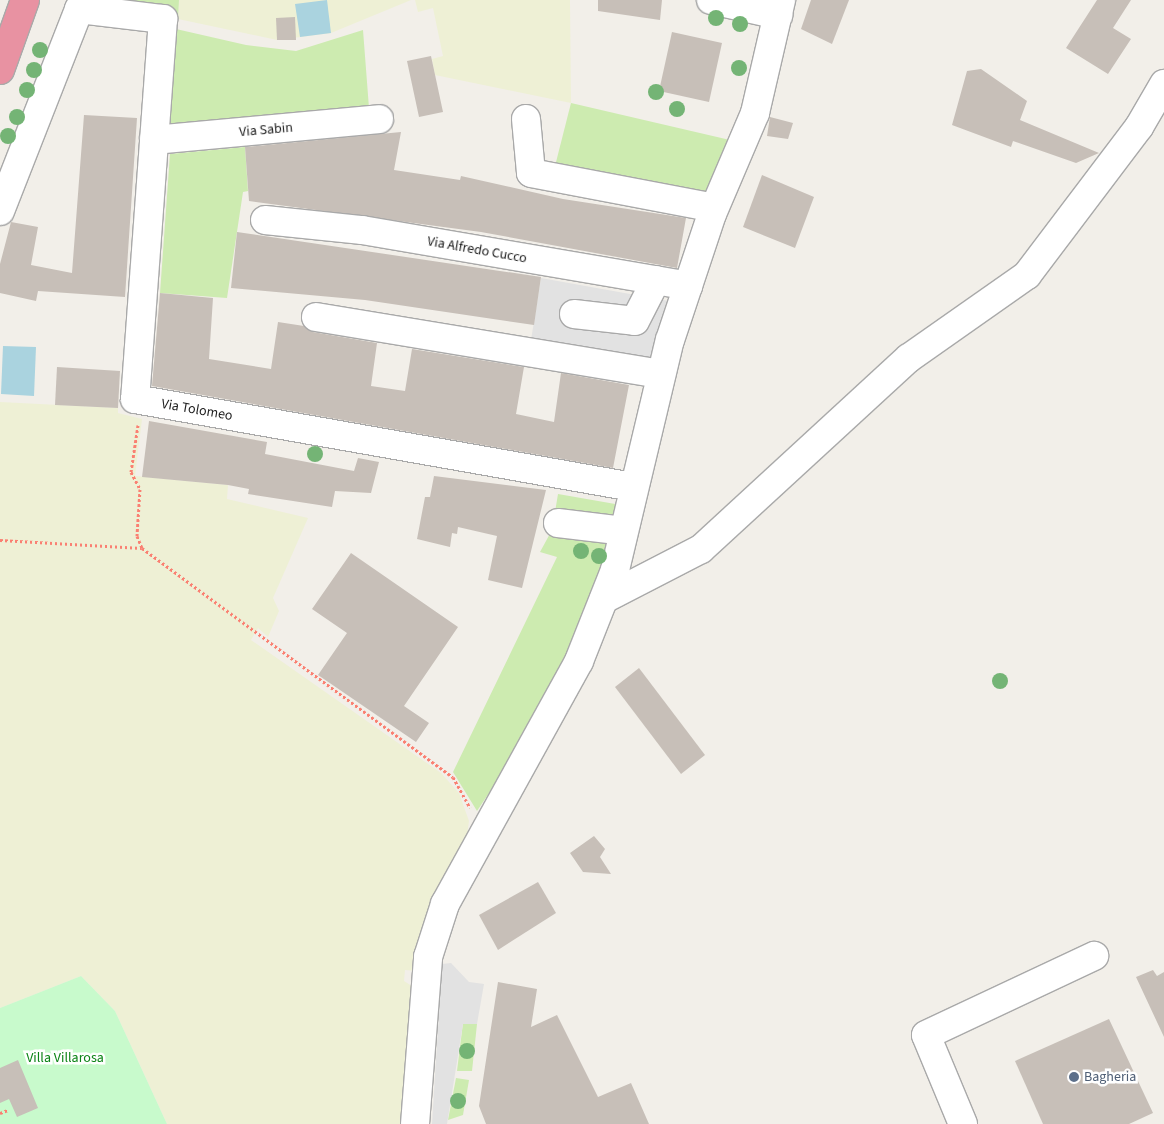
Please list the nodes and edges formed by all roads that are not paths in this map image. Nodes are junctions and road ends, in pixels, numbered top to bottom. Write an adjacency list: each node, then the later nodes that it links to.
1 (25, 0): 4 (highway)
2 (711, 0): 3 (street)
3 (780, 8): 10 (street)
4 (0, 70)
5 (1164, 84): 8 (street)
6 (526, 119): 10 (street)
7 (378, 120): 9 (street, Via Sabin)
8 (1152, 124): 21 (street)
9 (154, 140): 11 (street, Via Tolomeo); 18 (street, Via Tolomeo)
10 (714, 208): 14 (street)
11 (0, 211)
12 (265, 220): 13 (street, Via Alfredo Cucco)
13 (656, 280): 14 (street, Via Alfredo Cucco); 15 (street)
14 (688, 286): 17 (street)
15 (574, 314)
16 (316, 317): 17 (street)
17 (661, 374): 18 (street)
18 (634, 488): 20 (street)
19 (558, 523): 20 (street)
20 (624, 532): 21 (street)
21 (604, 600): 23 (street)
22 (1094, 956): 24 (street)
23 (415, 1124)
24 (963, 1124)

